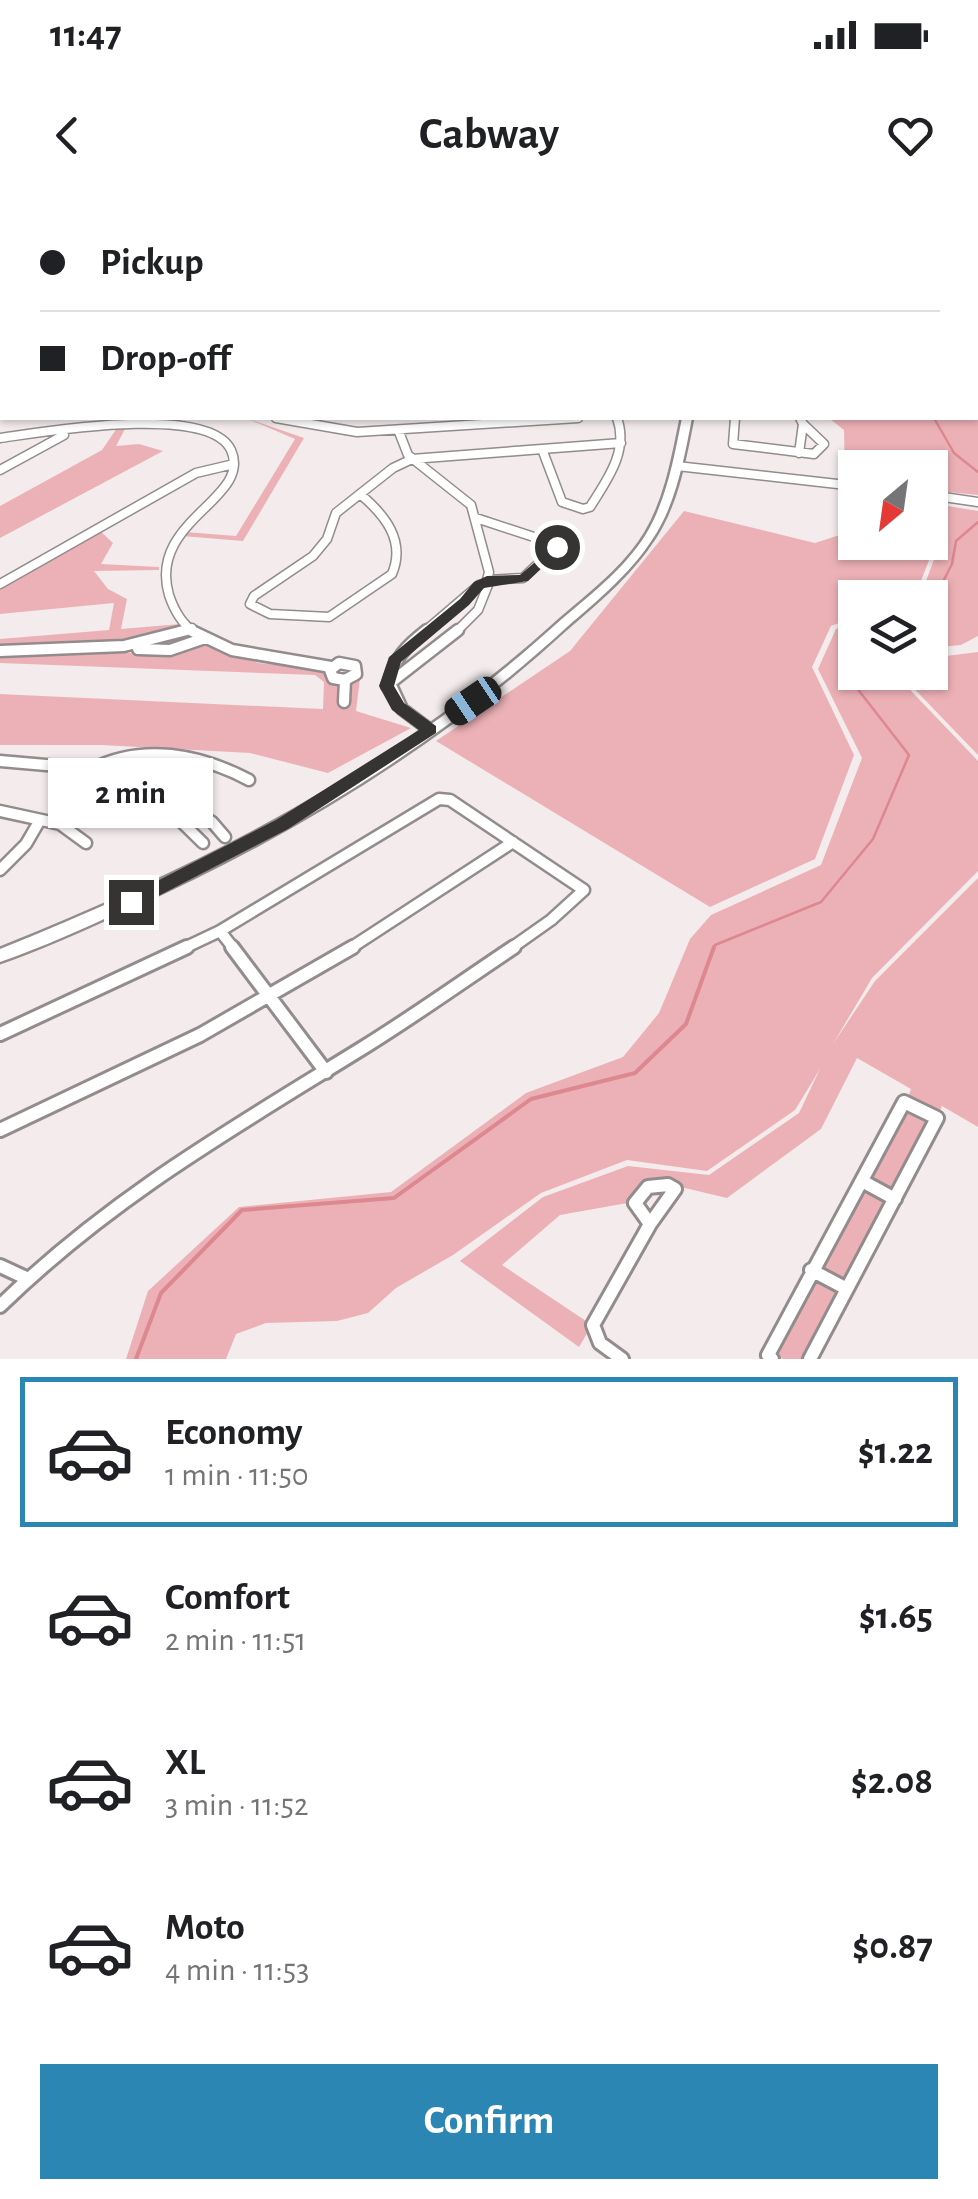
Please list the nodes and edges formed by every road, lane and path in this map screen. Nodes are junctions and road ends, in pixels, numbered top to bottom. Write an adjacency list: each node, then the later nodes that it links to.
1 (285, 420): 8 (street)
2 (552, 420): 8 (street)
3 (618, 420): 10 (street)
4 (688, 420): 15 (street)
5 (735, 420): 12 (street)
6 (802, 421): 12 (street); 12 (street)
7 (69, 432): 9 (street); 14 (street); 16 (street)
8 (399, 432): 13 (street)
9 (0, 438)
10 (621, 443): 11 (street); 11 (street)
11 (542, 449): 13 (street)
12 (799, 452)
13 (412, 459): 18 (street); 21 (street)
14 (234, 464): 23 (street); 24 (street)
15 (677, 466): 17 (street); 32 (street)
16 (0, 470)
17 (838, 484)
18 (359, 494): 18 (street)
19 (948, 498): 20 (street)
20 (978, 502)
21 (476, 518): 22 (street); 22 (street)
22 (486, 582): 30 (street); 30 (street)
23 (0, 584)
24 (192, 628): 25 (street); 26 (street)
25 (205, 638): 26 (street); 28 (street)
26 (122, 647): 27 (street)
27 (0, 651)
28 (332, 668): 29 (street); 29 (street)
29 (345, 680): 31 (street)
30 (387, 686): 32 (street)
31 (344, 702)
32 (430, 730): 45 (street)
33 (0, 761): 34 (street)
34 (92, 769): 35 (street); 36 (street)
35 (249, 780)
36 (156, 798): 39 (street); 42 (street)
37 (0, 810): 38 (street)
38 (40, 820): 41 (street); 43 (street)
39 (225, 837)
40 (514, 842): 44 (street); 46 (street); 48 (street)
41 (86, 843)
42 (203, 843)
43 (0, 870)
44 (220, 931): 46 (street); 47 (street)
45 (0, 956)
46 (271, 998): 48 (street); 49 (street)
47 (0, 1034)
48 (326, 1072): 55 (street)
49 (0, 1130)
50 (862, 1180): 51 (street); 51 (street); 54 (street)
51 (895, 1199): 56 (street)
52 (650, 1224): 58 (street)
53 (0, 1266): 55 (street)
54 (811, 1270): 56 (street); 59 (street)
55 (26, 1278): 57 (street)
56 (847, 1289): 60 (street)
57 (0, 1306)
58 (622, 1359)
59 (772, 1359)
60 (810, 1359)

